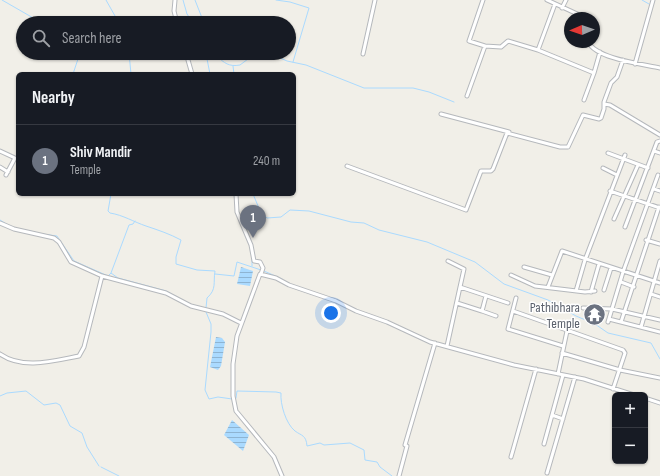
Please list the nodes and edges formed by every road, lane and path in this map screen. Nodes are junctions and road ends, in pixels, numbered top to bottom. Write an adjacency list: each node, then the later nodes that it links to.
1 (175, 0): 10 (street)
2 (375, 0): 15 (street)
3 (483, 0): 11 (street)
4 (547, 0): 7 (street)
5 (566, 0): 8 (street)
6 (653, 0): 18 (street)
7 (555, 4): 8 (street); 13 (street)
8 (562, 8): 9 (street)
9 (572, 12)
10 (175, 16)
11 (485, 46): 13 (street); 22 (street)
12 (592, 48): 14 (street)
13 (538, 50): 21 (street)
14 (600, 52): 17 (street); 21 (street)
15 (363, 54)
16 (188, 60): 20 (street)
17 (623, 60): 18 (street); 24 (street)
18 (635, 64): 19 (street)
19 (660, 68)
20 (191, 72)
21 (594, 73): 23 (street)
22 (467, 96)
23 (584, 100)
24 (604, 104): 26 (street); 27 (street)
25 (441, 114): 26 (street)
26 (509, 132): 36 (street)
27 (660, 135)
28 (660, 140): 30 (street)
29 (0, 151): 37 (street)
30 (654, 151): 32 (street); 39 (street)
31 (608, 153): 34 (street)
32 (660, 153)
33 (625, 155): 34 (street)
34 (623, 159): 35 (street); 40 (street)
35 (638, 165): 39 (street); 46 (street)
36 (347, 166)
37 (0, 167)
38 (602, 168): 40 (street)
39 (648, 168): 47 (street)
40 (616, 175): 43 (street)
41 (658, 175): 42 (street)
42 (654, 189): 44 (street); 48 (street)
43 (610, 191): 46 (street); 55 (street)
44 (660, 191)
45 (236, 196): 61 (street)
46 (624, 196): 47 (street); 50 (street)
47 (636, 200): 48 (street); 52 (street)
48 (649, 204): 49 (street); 62 (street)
49 (660, 207): 53 (street)
50 (614, 218)
51 (0, 223): 65 (street)
52 (626, 227)
53 (647, 240): 54 (street); 66 (street)
54 (660, 244)
55 (585, 260): 58 (street); 64 (street); 74 (street)
56 (660, 261): 67 (street)
57 (448, 262): 70 (street)
58 (599, 264): 60 (street); 74 (street)
59 (524, 267): 64 (street)
60 (611, 268): 62 (street); 73 (street)
61 (262, 272): 90 (street); 94 (street)
62 (623, 272): 66 (street); 68 (street)
63 (511, 275): 71 (street)
64 (552, 275): 71 (street)
65 (102, 276): 90 (street); 98 (street)
66 (637, 276): 67 (street); 72 (street)
67 (653, 281): 69 (street); 75 (street)
68 (621, 282): 72 (street); 82 (street)
69 (660, 283)
70 (460, 287): 76 (street); 79 (street)
71 (548, 287): 74 (street)
72 (634, 287): 85 (street)
73 (604, 290)
74 (576, 291)
75 (651, 294): 77 (street); 87 (street)
76 (486, 296): 80 (street); 83 (street)
77 (660, 297)
78 (516, 298): 84 (street)
79 (457, 303): 83 (street); 95 (street)
80 (508, 303)
81 (583, 308): 82 (street)
82 (612, 309): 85 (street); 89 (street)
83 (482, 311): 86 (street)
84 (513, 311): 92 (street); 96 (street)
85 (624, 312): 87 (street); 89 (street)
86 (496, 316)
87 (642, 316): 88 (street); 91 (street)
88 (660, 320)
89 (621, 322): 91 (street)
90 (241, 323): 114 (street)
91 (641, 328): 93 (street)
92 (567, 331): 96 (street); 100 (street)
93 (660, 332)
94 (435, 343): 95 (street); 115 (street)
95 (448, 346): 99 (street)
96 (564, 346): 97 (street)
97 (562, 353): 100 (street); 101 (street)
98 (0, 354)
99 (536, 369): 101 (street); 112 (street)
100 (620, 370): 104 (street); 105 (street)
101 (558, 374): 102 (street)
102 (563, 375): 103 (street); 109 (street)
103 (575, 377): 105 (street); 110 (street)
104 (660, 378)
105 (613, 389): 106 (street)
106 (624, 392)
107 (648, 399): 108 (street)
108 (660, 403)
109 (552, 415): 110 (street); 111 (street)
110 (563, 419): 113 (street)
111 (544, 444)
112 (511, 457)
113 (546, 473)
114 (282, 476)
115 (399, 476)

